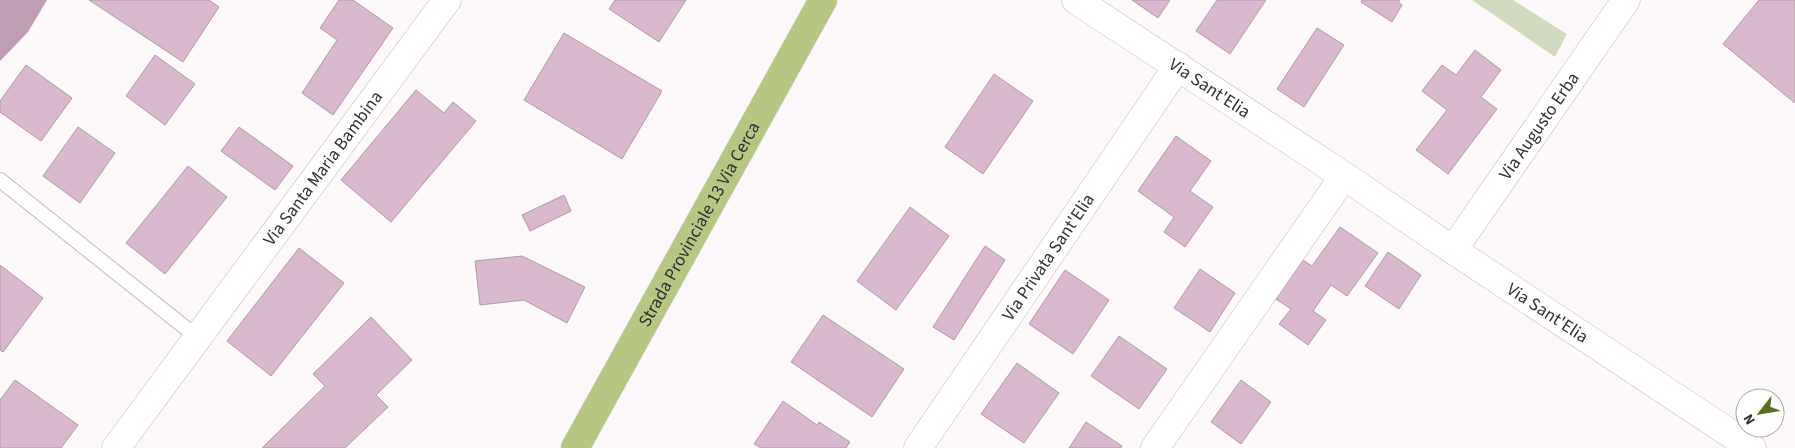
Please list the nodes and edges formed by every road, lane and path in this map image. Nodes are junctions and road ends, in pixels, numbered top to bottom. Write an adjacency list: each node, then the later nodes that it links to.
1 (447, 0): 9 (street, Via Santa Maria Bambina)
2 (822, 0): 11 (main road, Strada Provinciale 13 Via Cerca)
3 (1076, 0): 5 (street, Via Sant'Elia)
4 (1626, 0): 8 (street, Via Augusto Erba)
5 (1178, 66): 6 (street, Via Sant'Elia); 12 (street, Via Privata Sant'Elia)
6 (1344, 176): 8 (street, Via Sant'Elia); 13 (street)
7 (0, 180): 9 (lane)
8 (1452, 250): 14 (street, Via Sant'Elia)
9 (197, 338): 10 (street, Via Santa Maria Bambina)
10 (116, 448)
11 (575, 448)
12 (918, 448)
13 (1155, 448)
14 (1752, 448)

